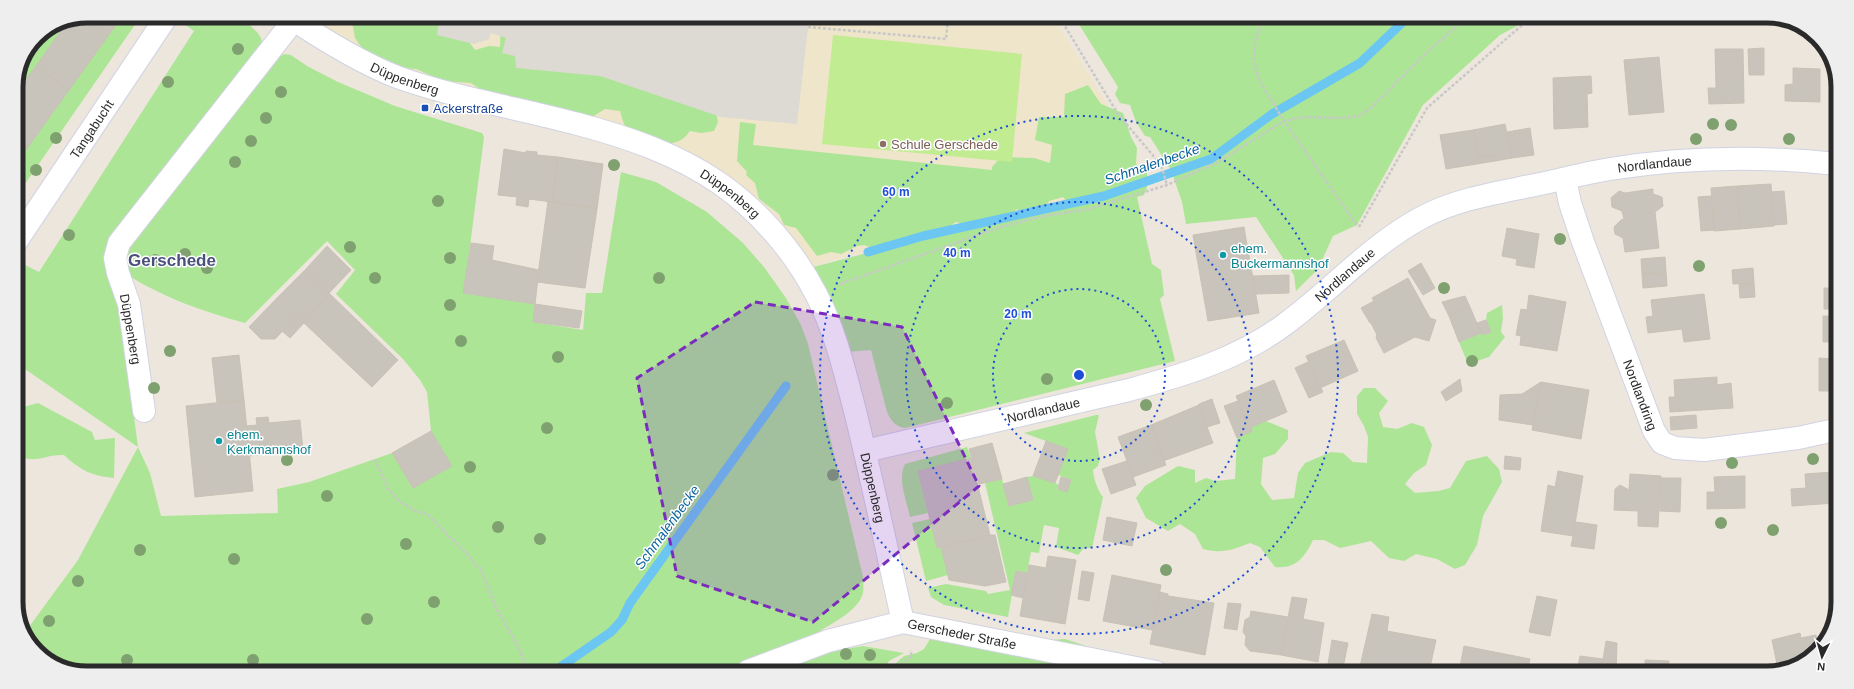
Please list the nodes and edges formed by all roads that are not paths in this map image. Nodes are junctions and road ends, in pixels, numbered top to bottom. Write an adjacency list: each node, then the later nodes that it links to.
1 (162, 23): 6 (street, Tangabucht)
2 (287, 23): 7 (street, Düppenberg)
3 (299, 23): 9 (street, Düppenberg)
4 (1831, 164): 5 (street, Nordlandaue)
5 (1565, 179): 8 (street, Nordlandring); 9 (street, Nordlandaue)
6 (23, 232)
7 (144, 411)
8 (1831, 431)
9 (865, 451): 10 (street, Düppenberg)
10 (903, 622): 11 (street, Gerscheder Straße); 12 (street, Gerscheder Straße)
11 (761, 666)
12 (1126, 666)

